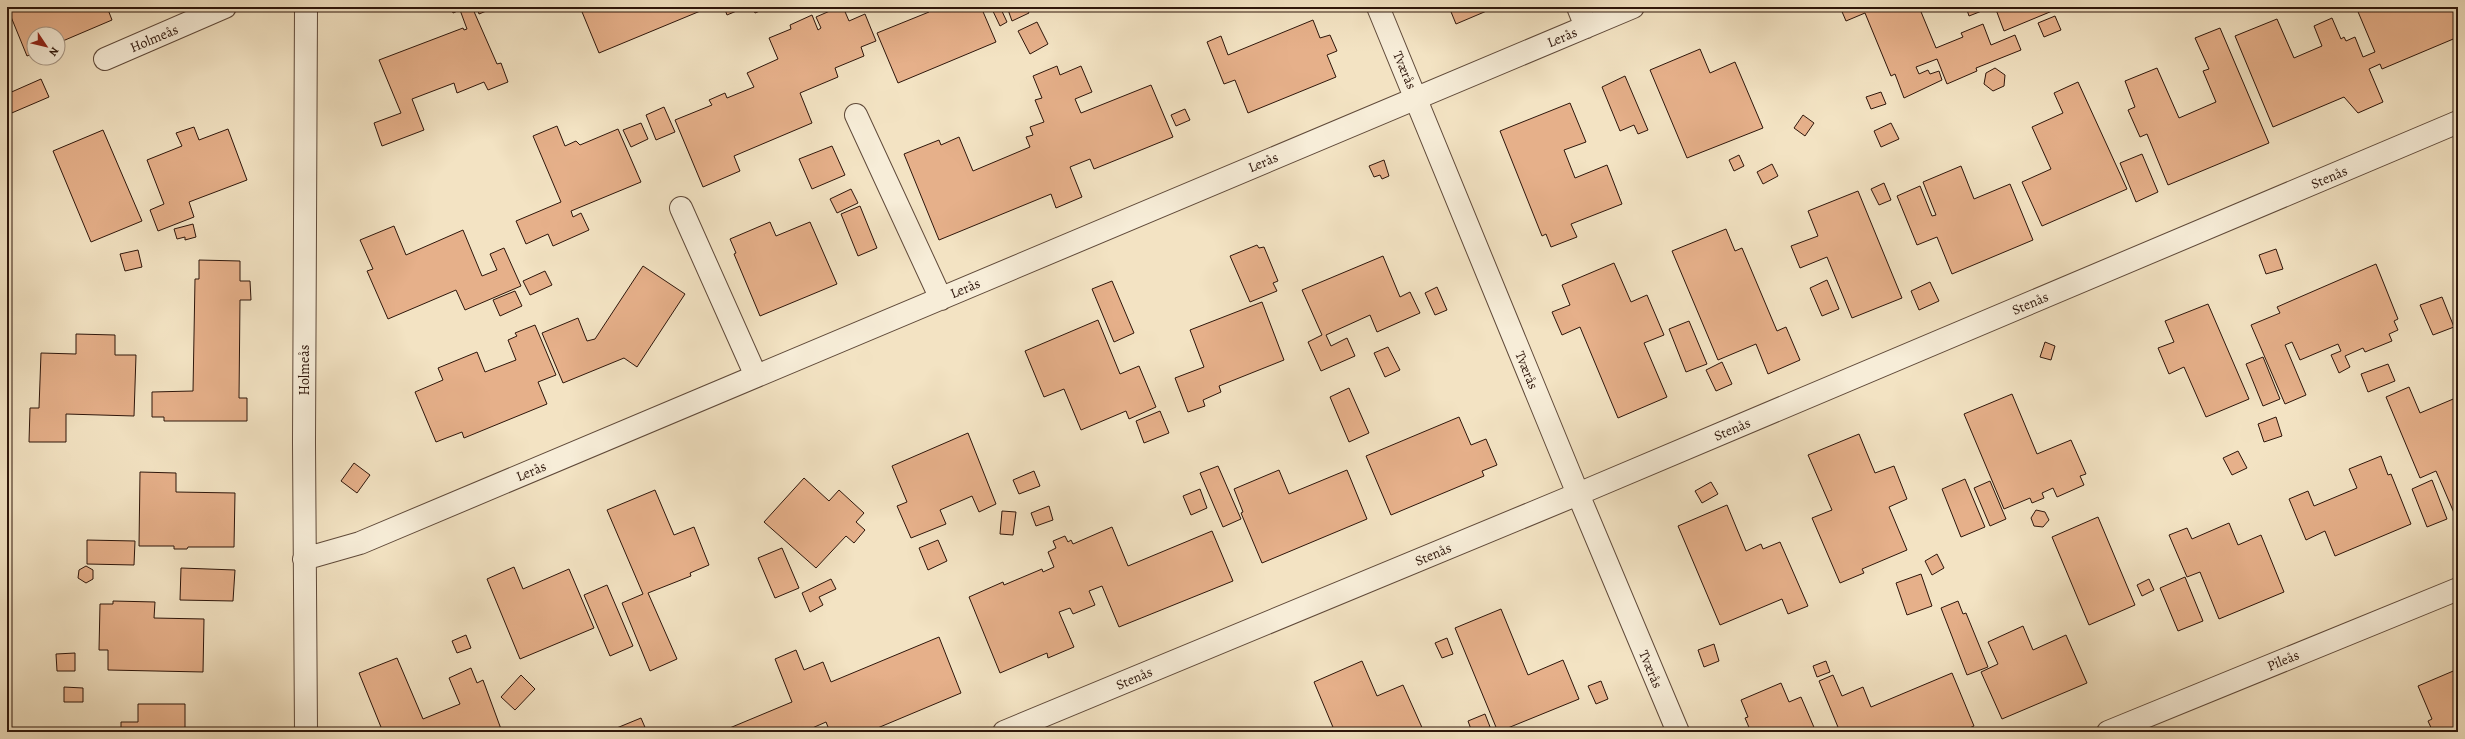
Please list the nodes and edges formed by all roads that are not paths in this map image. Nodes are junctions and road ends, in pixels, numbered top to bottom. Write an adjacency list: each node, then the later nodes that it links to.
1 (225, 7): 7 (street, Holmeås)
2 (306, 7): 15 (street, Holmeås)
3 (1378, 7): 8 (street, Tværås)
4 (1578, 7): 6 (street, Lerås)
5 (1633, 7): 6 (street, Lerås)
6 (1586, 27): 8 (street, Lerås)
7 (105, 59)
8 (1417, 98): 12 (street, Lerås); 14 (street, Tværås)
9 (856, 115): 12 (street, Lerås)
10 (2458, 122): 14 (street, Stenås)
11 (681, 208): 13 (street)
12 (940, 299): 13 (street, Lerås)
13 (756, 376): 15 (street, Lerås)
14 (1578, 494): 18 (street, Stenås); 19 (street, Tværås)
15 (304, 558): 17 (street, Holmeås)
16 (2458, 588): 20 (street, Pileås)
17 (306, 732)
18 (1004, 732)
19 (1678, 732)
20 (2108, 732)

